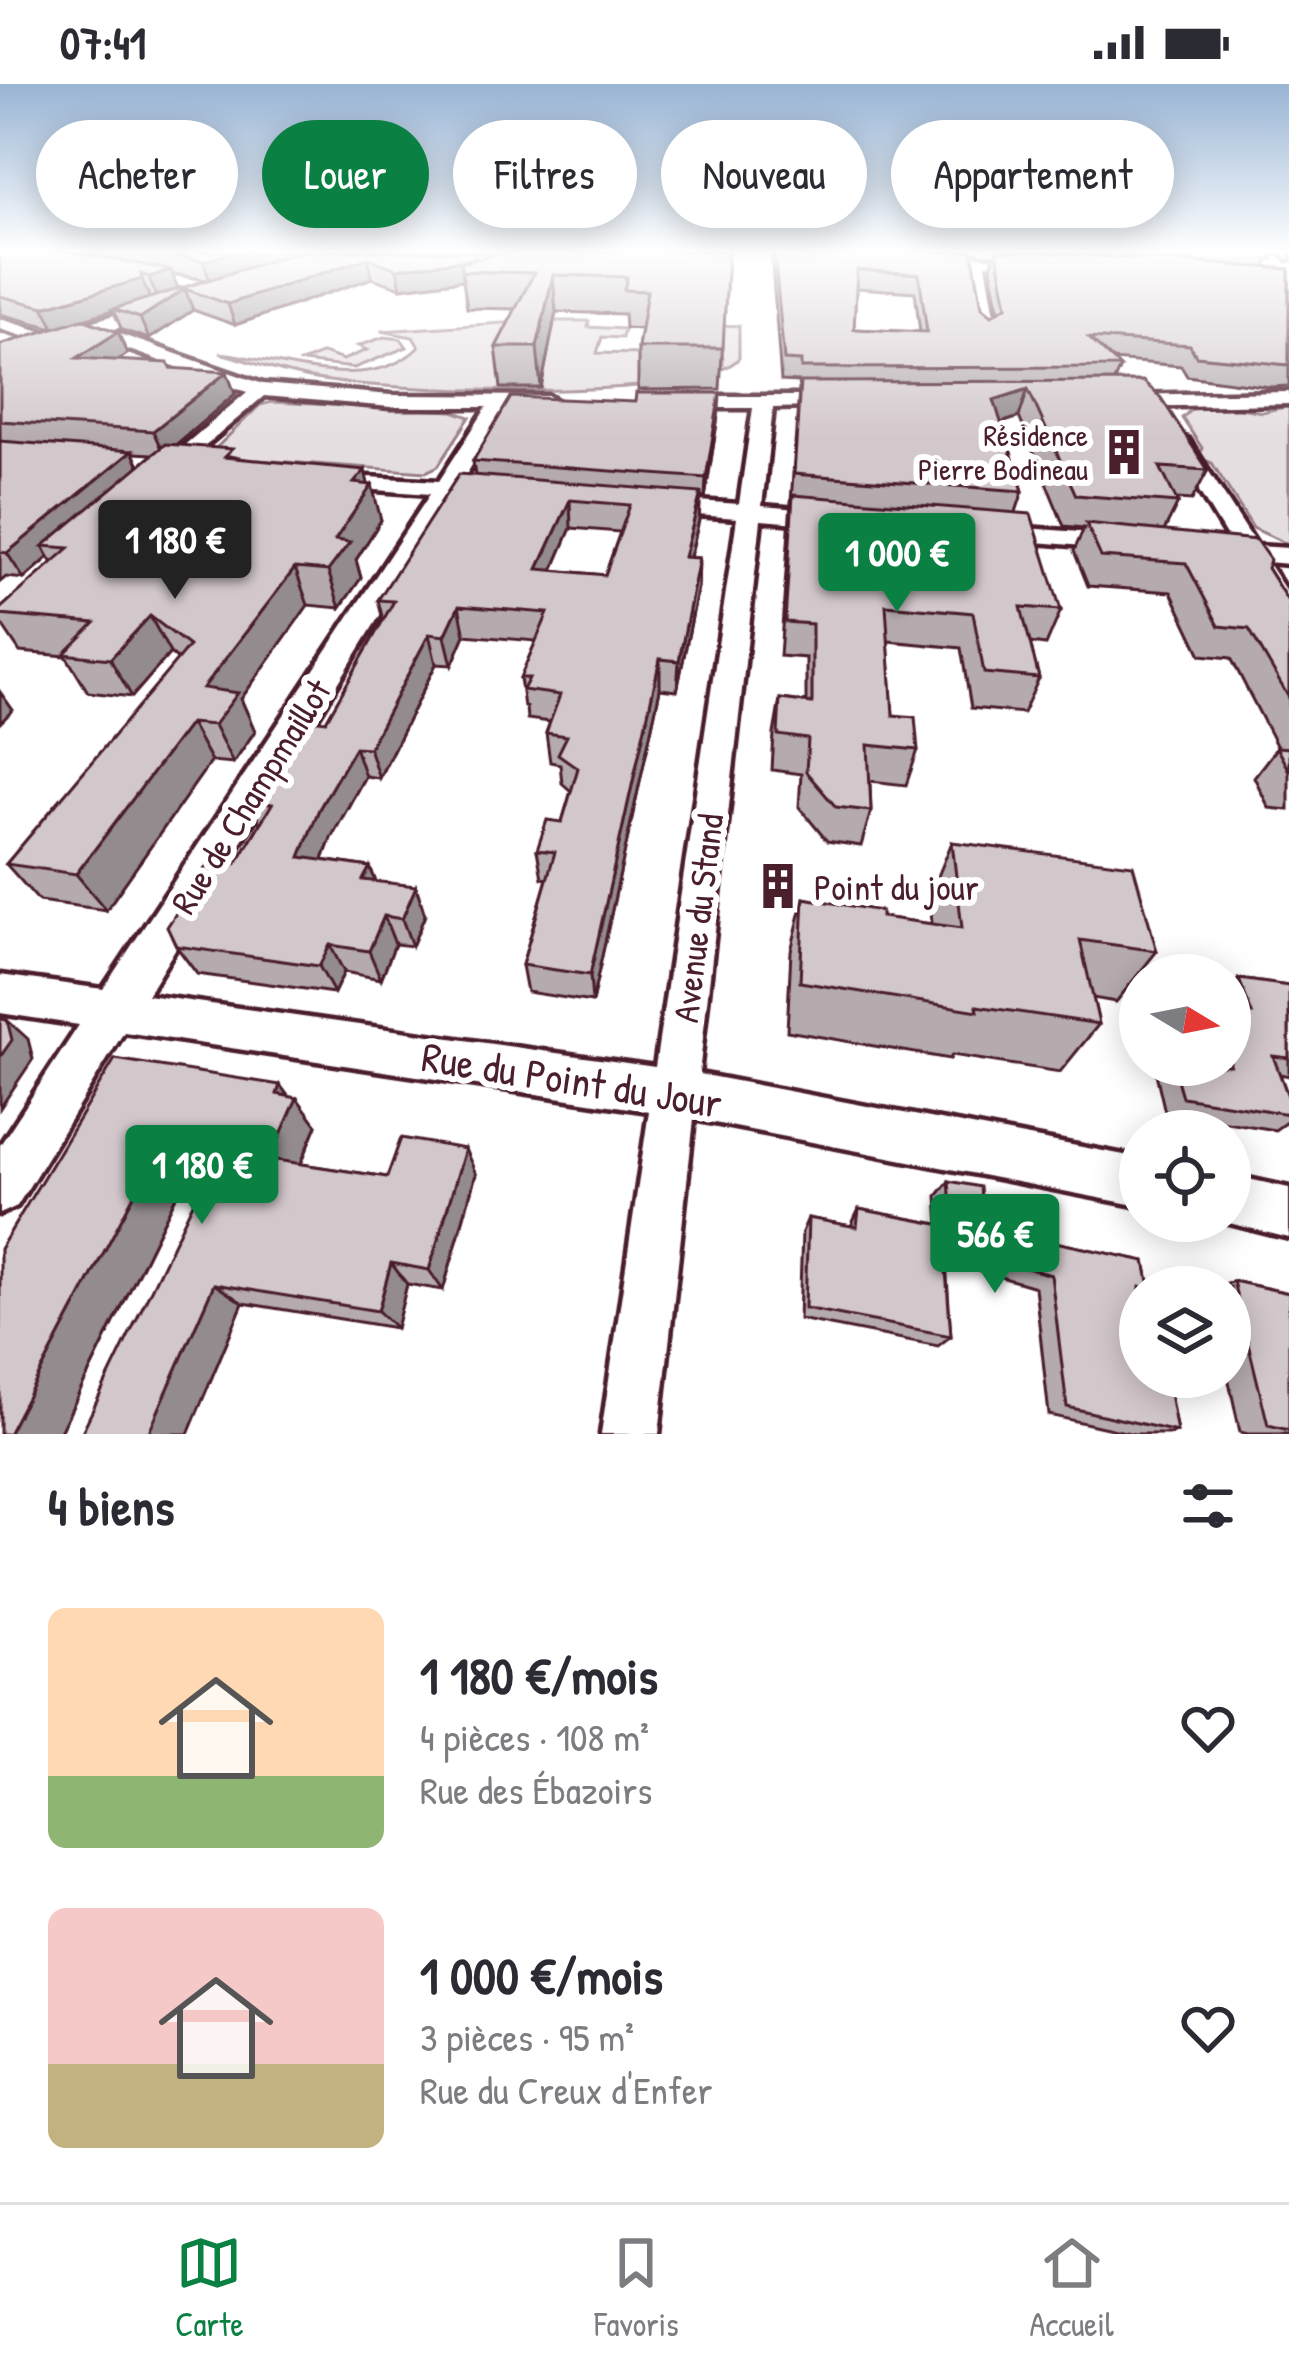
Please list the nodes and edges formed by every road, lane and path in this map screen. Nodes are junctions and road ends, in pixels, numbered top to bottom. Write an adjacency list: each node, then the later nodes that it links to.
1 (137, 314): 5 (main road)
2 (987, 314): 4 (street)
3 (0, 324): 6 (street)
4 (989, 326)
5 (94, 327): 6 (main road); 8 (street)
6 (52, 340): 7 (main road)
7 (0, 357)
8 (260, 390): 16 (street); 18 (street)
9 (1289, 398): 12 (street)
10 (764, 401): 14 (street); 15 (street); 25 (street, Avenue du Stand)
11 (1109, 401): 12 (street)
12 (1155, 401): 30 (street)
13 (572, 402): 16 (street)
14 (668, 402)
15 (857, 402)
16 (500, 403): 21 (street, Rue de Champmaillot)
17 (130, 463): 18 (street)
18 (172, 467): 19 (street); 23 (street)
19 (218, 470)
20 (286, 476): 21 (street)
21 (446, 488): 22 (street); 34 (street, Rue de Champmaillot)
22 (516, 494)
23 (138, 497)
24 (633, 503): 25 (street)
25 (750, 513): 26 (street); 35 (street, Avenue du Stand)
26 (869, 522)
27 (964, 530): 28 (street)
28 (1154, 545)
29 (1201, 549): 30 (street)
30 (1249, 553): 31 (street); 32 (street)
31 (1289, 556)
32 (1289, 618)
33 (0, 994): 34 (street, Rue du Point du Jour)
34 (112, 1012): 35 (street, Rue du Point du Jour); 37 (street, Rue de Champmaillot)
35 (674, 1092): 36 (street, Rue du Point du Jour); 40 (street, Avenue du Stand)
36 (1119, 1178)
37 (0, 1189)
38 (1251, 1205): 39 (street)
39 (1289, 1213)
40 (630, 1434)

